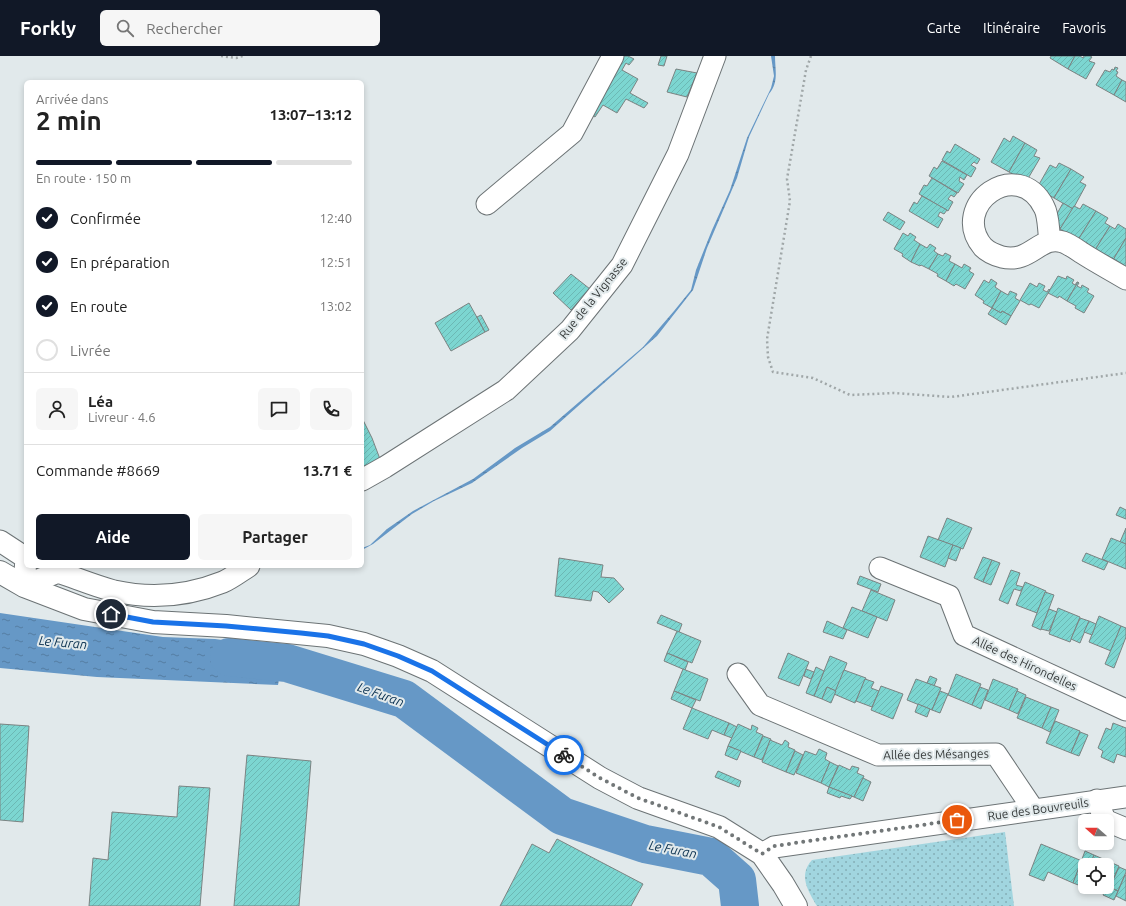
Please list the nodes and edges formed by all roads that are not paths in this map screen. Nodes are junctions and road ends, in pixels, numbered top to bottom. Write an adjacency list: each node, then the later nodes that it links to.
1 (613, 56): 3 (street)
2 (715, 56): 6 (street, Rue de la Vignasse)
3 (487, 204)
4 (1050, 240): 5 (street)
5 (1126, 279)
6 (364, 479)
7 (0, 541): 8 (street)
8 (24, 557)
9 (25, 568): 13 (street)
10 (246, 568): 13 (street)
11 (880, 568): 15 (street, Allée des Hirondelles)
12 (0, 572): 13 (street)
13 (24, 586): 22 (street)
14 (738, 674): 18 (street, Allée des Mésanges)
15 (1126, 710)
16 (1126, 797): 17 (street, Rue des Bouvreuils)
17 (1097, 800): 18 (street, Rue des Bouvreuils); 19 (street)
18 (1034, 809): 22 (street, Rue des Bouvreuils)
19 (1103, 814)
20 (1114, 824): 21 (street)
21 (1126, 829)
22 (762, 854): 23 (street)
23 (796, 906)

